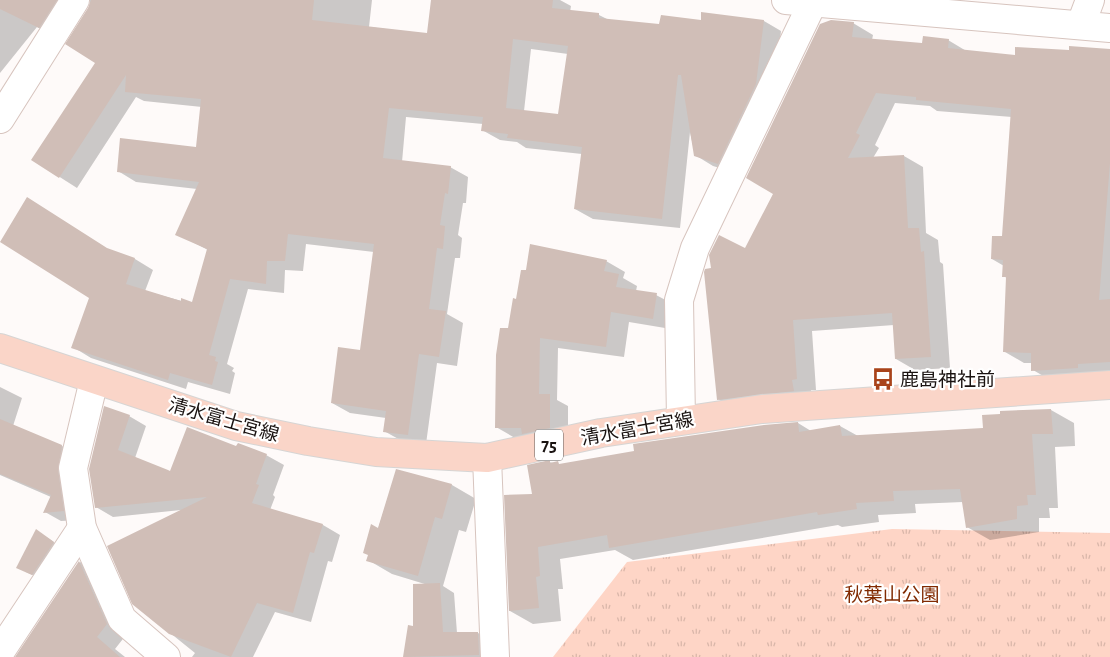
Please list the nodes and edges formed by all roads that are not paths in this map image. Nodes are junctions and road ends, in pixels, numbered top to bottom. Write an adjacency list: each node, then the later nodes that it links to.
1 (74, 0): 5 (street)
2 (804, 1): 3 (street); 9 (street)
3 (1086, 12): 4 (street)
4 (1110, 28)
5 (0, 119)
6 (0, 348): 7 (main road, 清水富士宮線 / 75)
7 (94, 380): 10 (main road, 清水富士宮線 / 75); 11 (street)
8 (1110, 385): 9 (main road, 清水富士宮線 / 75)
9 (681, 420): 10 (main road, 清水富士宮線 / 75)
10 (487, 458): 14 (street)
11 (82, 528): 12 (street); 13 (street)
12 (0, 652)
13 (166, 657)
14 (495, 657)

